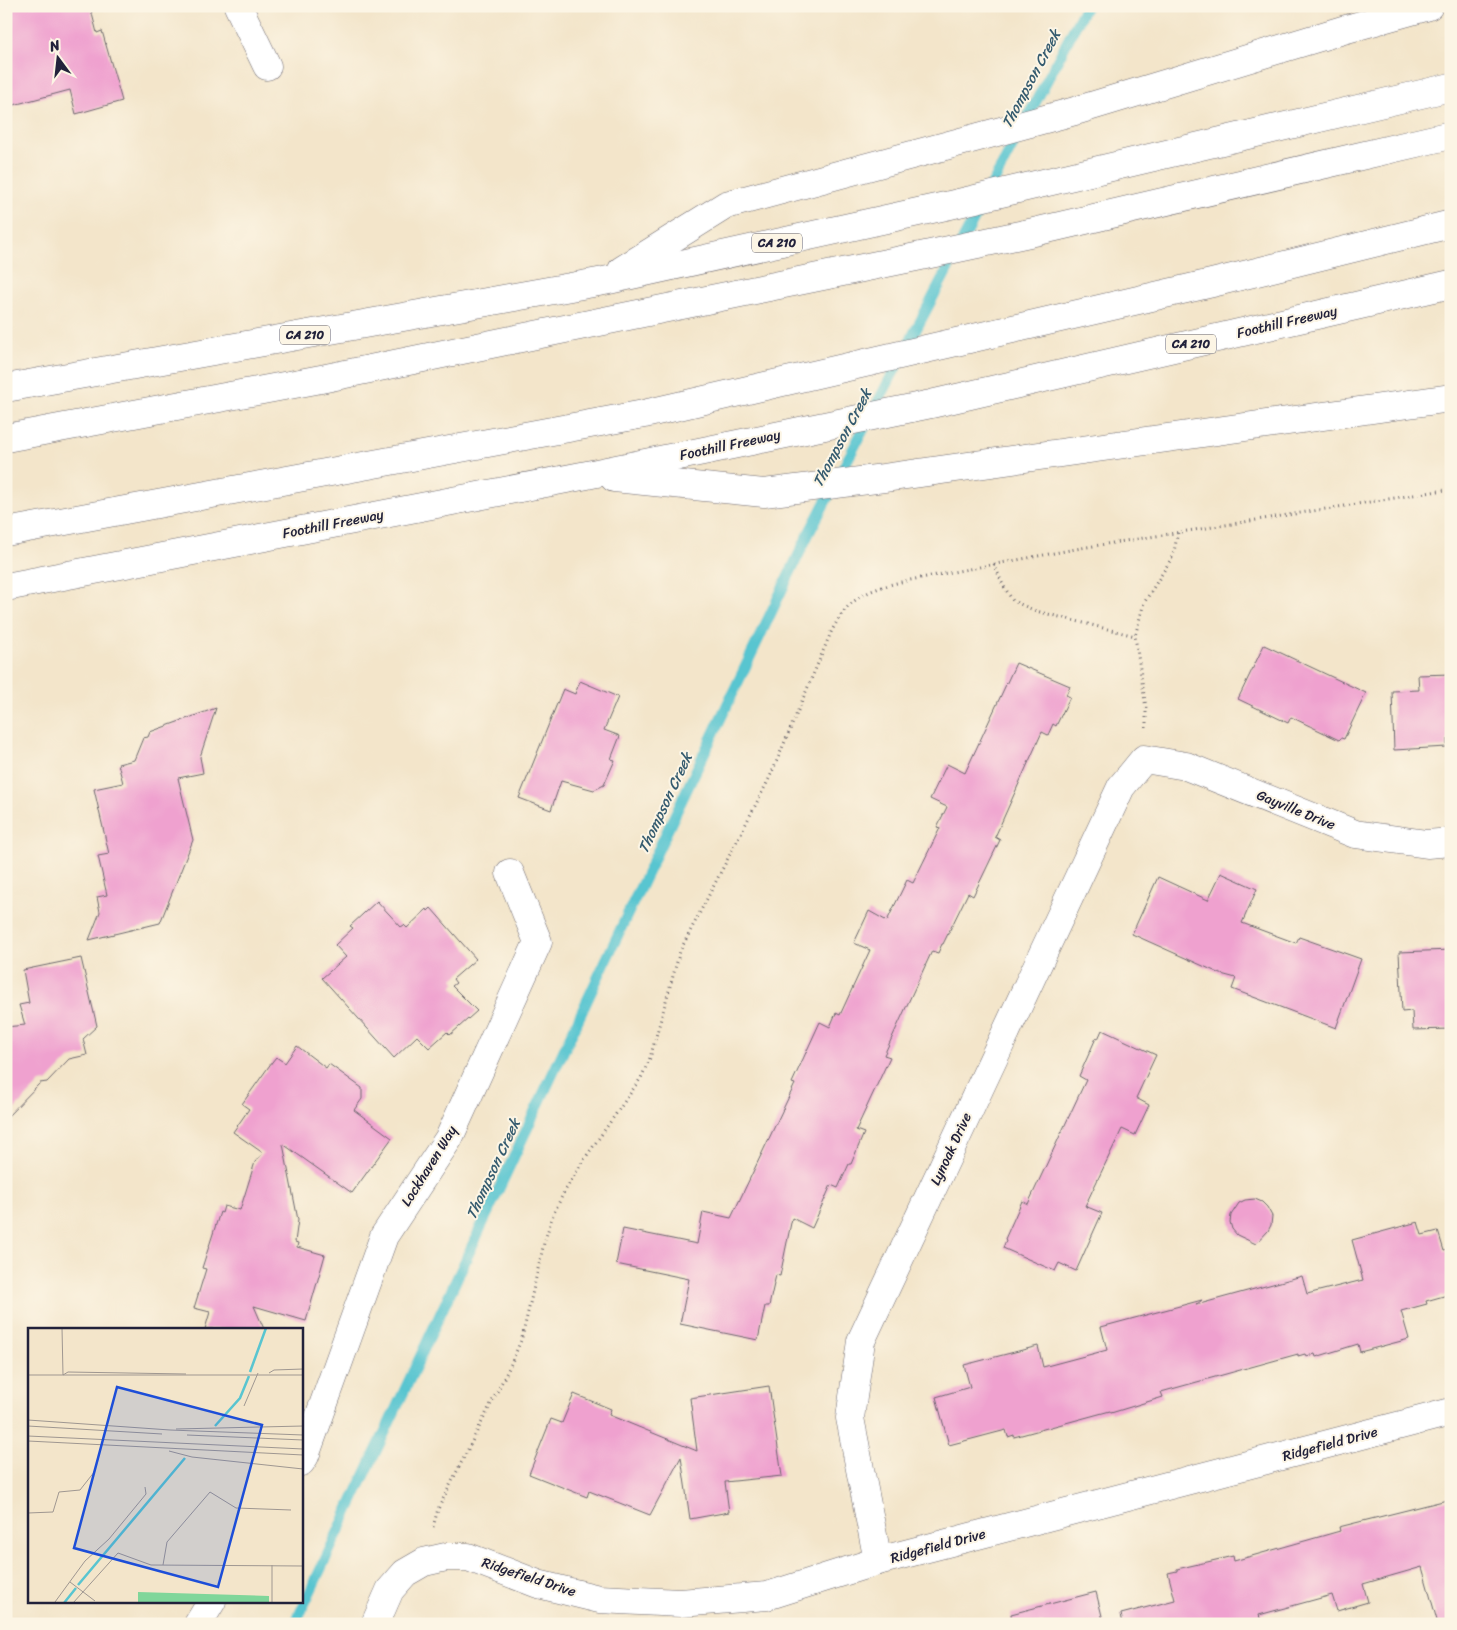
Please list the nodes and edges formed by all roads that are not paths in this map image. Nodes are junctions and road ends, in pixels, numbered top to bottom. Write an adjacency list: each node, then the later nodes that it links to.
1 (238, 6): 3 (main road)
2 (1429, 6): 7 (main road)
3 (267, 66)
4 (1451, 87): 7 (main road, CA 210)
5 (1451, 135): 11 (main road)
6 (1451, 224): 13 (main road)
7 (604, 281): 9 (main road, CA 210)
8 (1451, 284): 12 (main road, Foothill Freeway / CA 210)
9 (6, 388)
10 (1451, 398): 12 (main road)
11 (6, 438)
12 (587, 475): 14 (main road, Foothill Freeway / CA 210)
13 (6, 532)
14 (6, 587)
15 (1144, 759): 16 (main road, Gayville Drive); 20 (main road, Lynoak Drive)
16 (1451, 842)
17 (510, 873): 19 (main road, Lockhaven Way)
18 (1451, 1412): 20 (main road, Ridgefield Drive)
19 (302, 1460)
20 (878, 1561): 23 (main road, Ridgefield Drive)
21 (211, 1602): 22 (main road)
22 (198, 1624)
23 (375, 1624)

